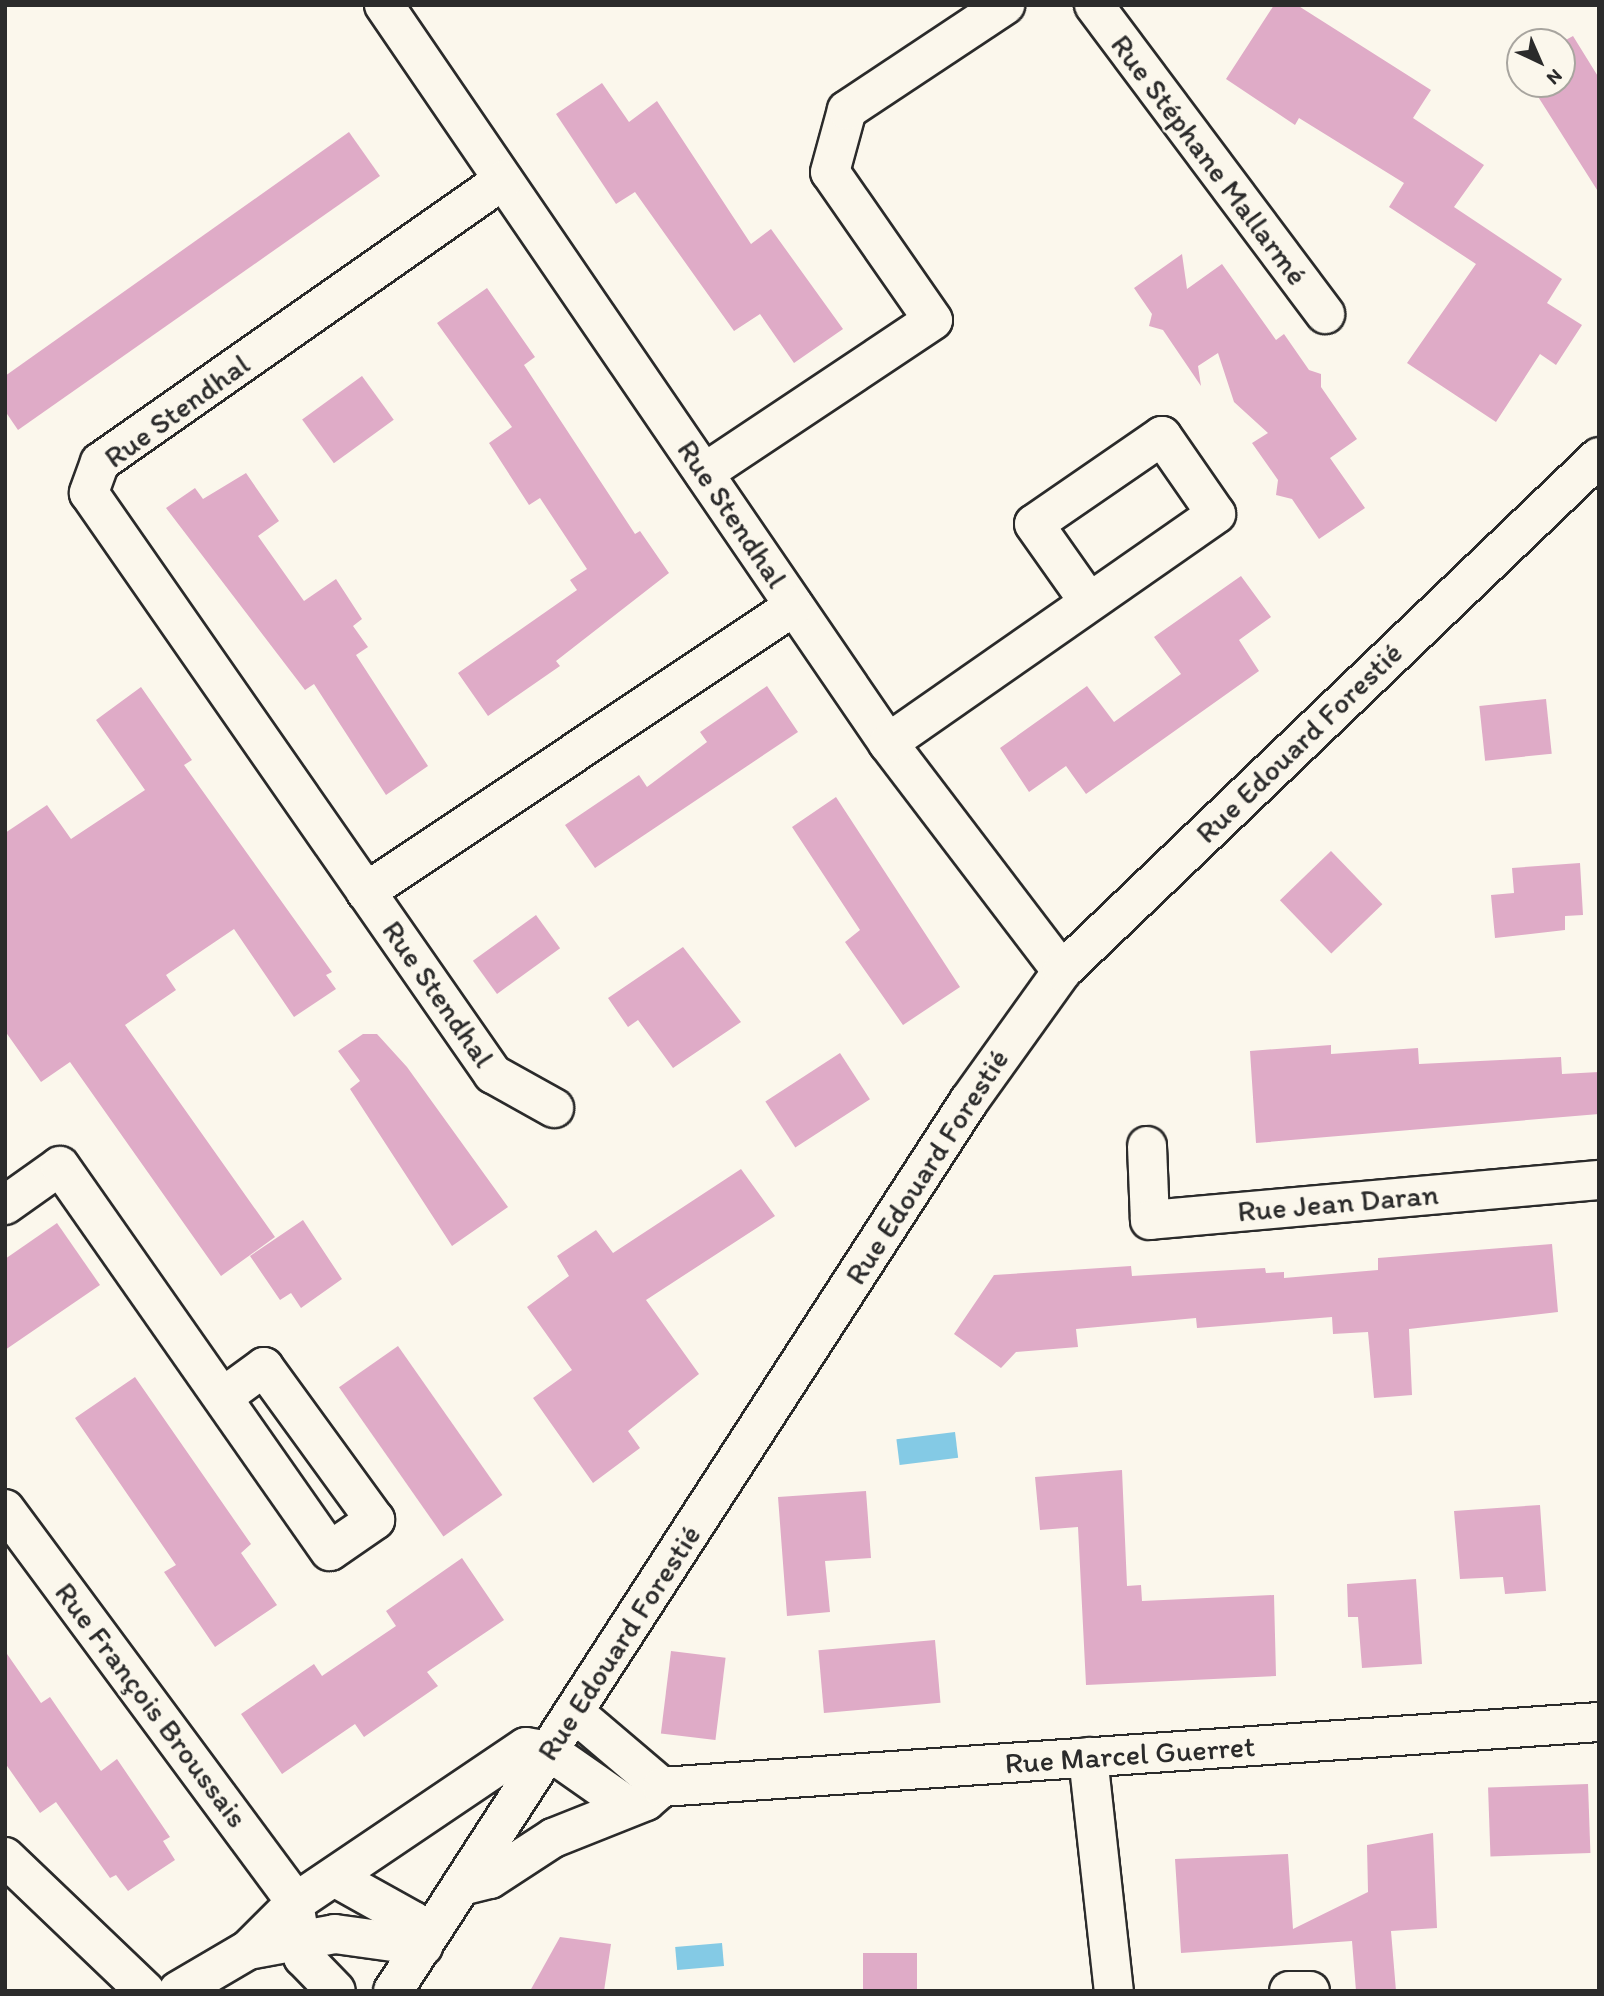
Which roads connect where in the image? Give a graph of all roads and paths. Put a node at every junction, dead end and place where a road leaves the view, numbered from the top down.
1 (384, 5) edge
2 (1005, 5) edge
3 (1094, 5) edge
4 (503, 180) junction
5 (1325, 314) dead end
6 (1599, 457) edge
7 (704, 473) junction
8 (1089, 602) junction
9 (794, 606) junction
10 (888, 743) junction
11 (366, 892) junction
12 (1062, 971) junction
13 (554, 1108) dead end
14 (1147, 1146) dead end
15 (1599, 1180) edge
16 (5, 1205) edge
17 (223, 1397) dead end
18 (5, 1509) edge
19 (575, 1713) junction
20 (1599, 1722) edge
21 (549, 1751) junction
22 (1088, 1758) junction
23 (662, 1787) junction
24 (626, 1805) junction
25 (5, 1857) edge
26 (336, 1878) junction
27 (461, 1886) junction
28 (296, 1920) junction
29 (423, 1946) junction
30 (145, 1991) edge
31 (178, 1991) edge
32 (336, 1991) edge
33 (393, 1991) edge
34 (1114, 1991) edge
35 (1289, 1991) edge
36 (1310, 1991) edge

1 - 4 street, Rue Stendhal
2 - 7 street
3 - 5 street, Rue Stéphane Mallarmé
4 - 7 street, Rue Stendhal
4 - 11 street, Rue Stendhal
6 - 12 street, Rue Edouard Forestié
7 - 9 street, Rue Stendhal
8 - 8 street
8 - 10 street
9 - 10 street, Rue Stendhal
9 - 11 street, Rue Stendhal
10 - 12 street, Rue Stendhal
11 - 13 street, Rue Stendhal
12 - 19 street, Rue Edouard Forestié
14 - 15 street, Rue Jean Daran
16 - 17 street
18 - 28 street, Rue François Broussais
19 - 21 street, Rue Edouard Forestié
19 - 23 street
20 - 22 street, Rue Marcel Guerret
21 - 24 street
21 - 26 street
21 - 27 street, Rue Edouard Forestié
22 - 23 street, Rue Marcel Guerret
22 - 34 street
23 - 24 street, Rue Marcel Guerret
24 - 27 street, Rue Marcel Guerret
25 - 30 street
26 - 28 street
26 - 29 street
27 - 29 street, Rue Edouard Forestié
28 - 29 street
28 - 31 street
28 - 32 street
29 - 33 street, Rue Edouard Forestié
35 - 36 street

